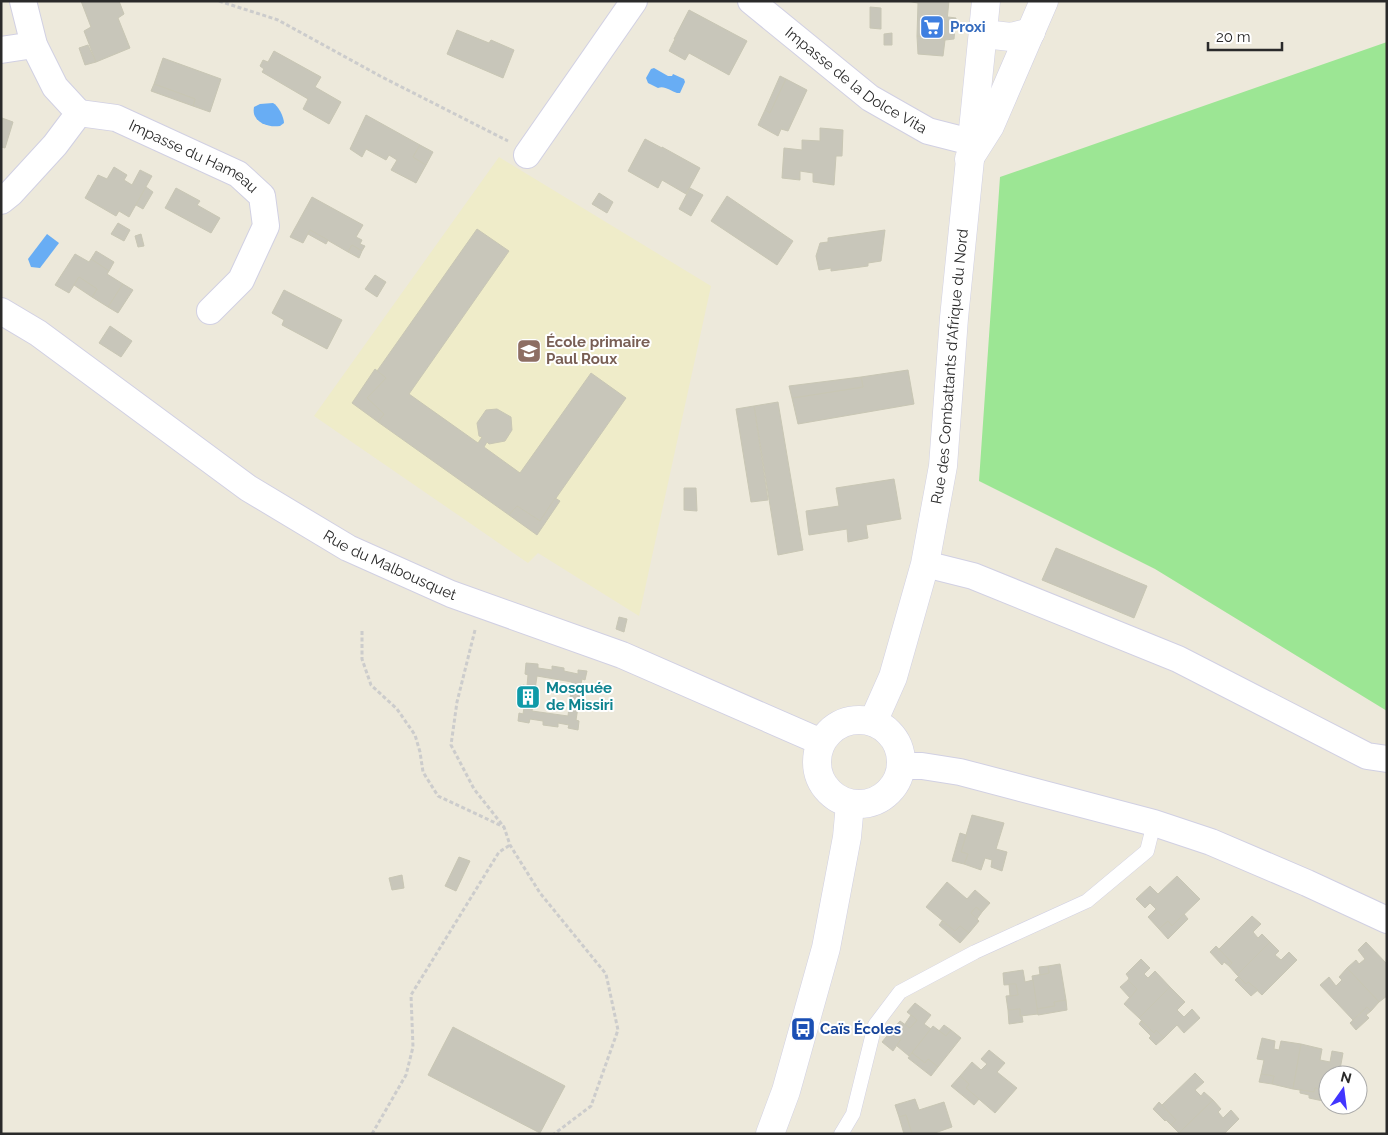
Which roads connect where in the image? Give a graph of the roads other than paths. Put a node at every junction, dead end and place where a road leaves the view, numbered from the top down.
1 (23, 1) edge
2 (634, 1) edge
3 (751, 1) edge
4 (986, 1) edge
5 (1044, 1) edge
6 (1031, 32) junction
7 (984, 34) junction
8 (34, 45) junction
9 (1, 50) edge
10 (79, 113) junction
11 (970, 150) junction
12 (528, 154) road end
13 (1, 200) edge
14 (1, 310) edge
15 (210, 311) dead end
16 (925, 564) junction
17 (873, 722) junction
18 (821, 742) junction
19 (1387, 759) edge
20 (901, 766) junction
21 (850, 804) junction
22 (1154, 823) junction
23 (1387, 920) edge
24 (776, 1132) edge
25 (841, 1134) edge

1 - 8 street
2 - 12 street
3 - 11 street, Impasse de la Dolce Vita
4 - 7 main road, Rue des Combattants d'Afrique du Nord
5 - 6 main road
6 - 7 main road
6 - 11 main road
7 - 11 main road, Rue des Combattants d'Afrique du Nord
8 - 9 street
8 - 10 street
10 - 13 street
10 - 15 street, Impasse du Hameau
11 - 16 main road, Rue des Combattants d'Afrique du Nord
14 - 18 street, Rue du Malbousquet
16 - 17 main road, Rue des Combattants d'Afrique du Nord
16 - 19 street
17 - 18 main road
17 - 20 main road
18 - 21 main road
20 - 21 main road
20 - 22 street
21 - 24 main road
22 - 23 street
22 - 25 lane

